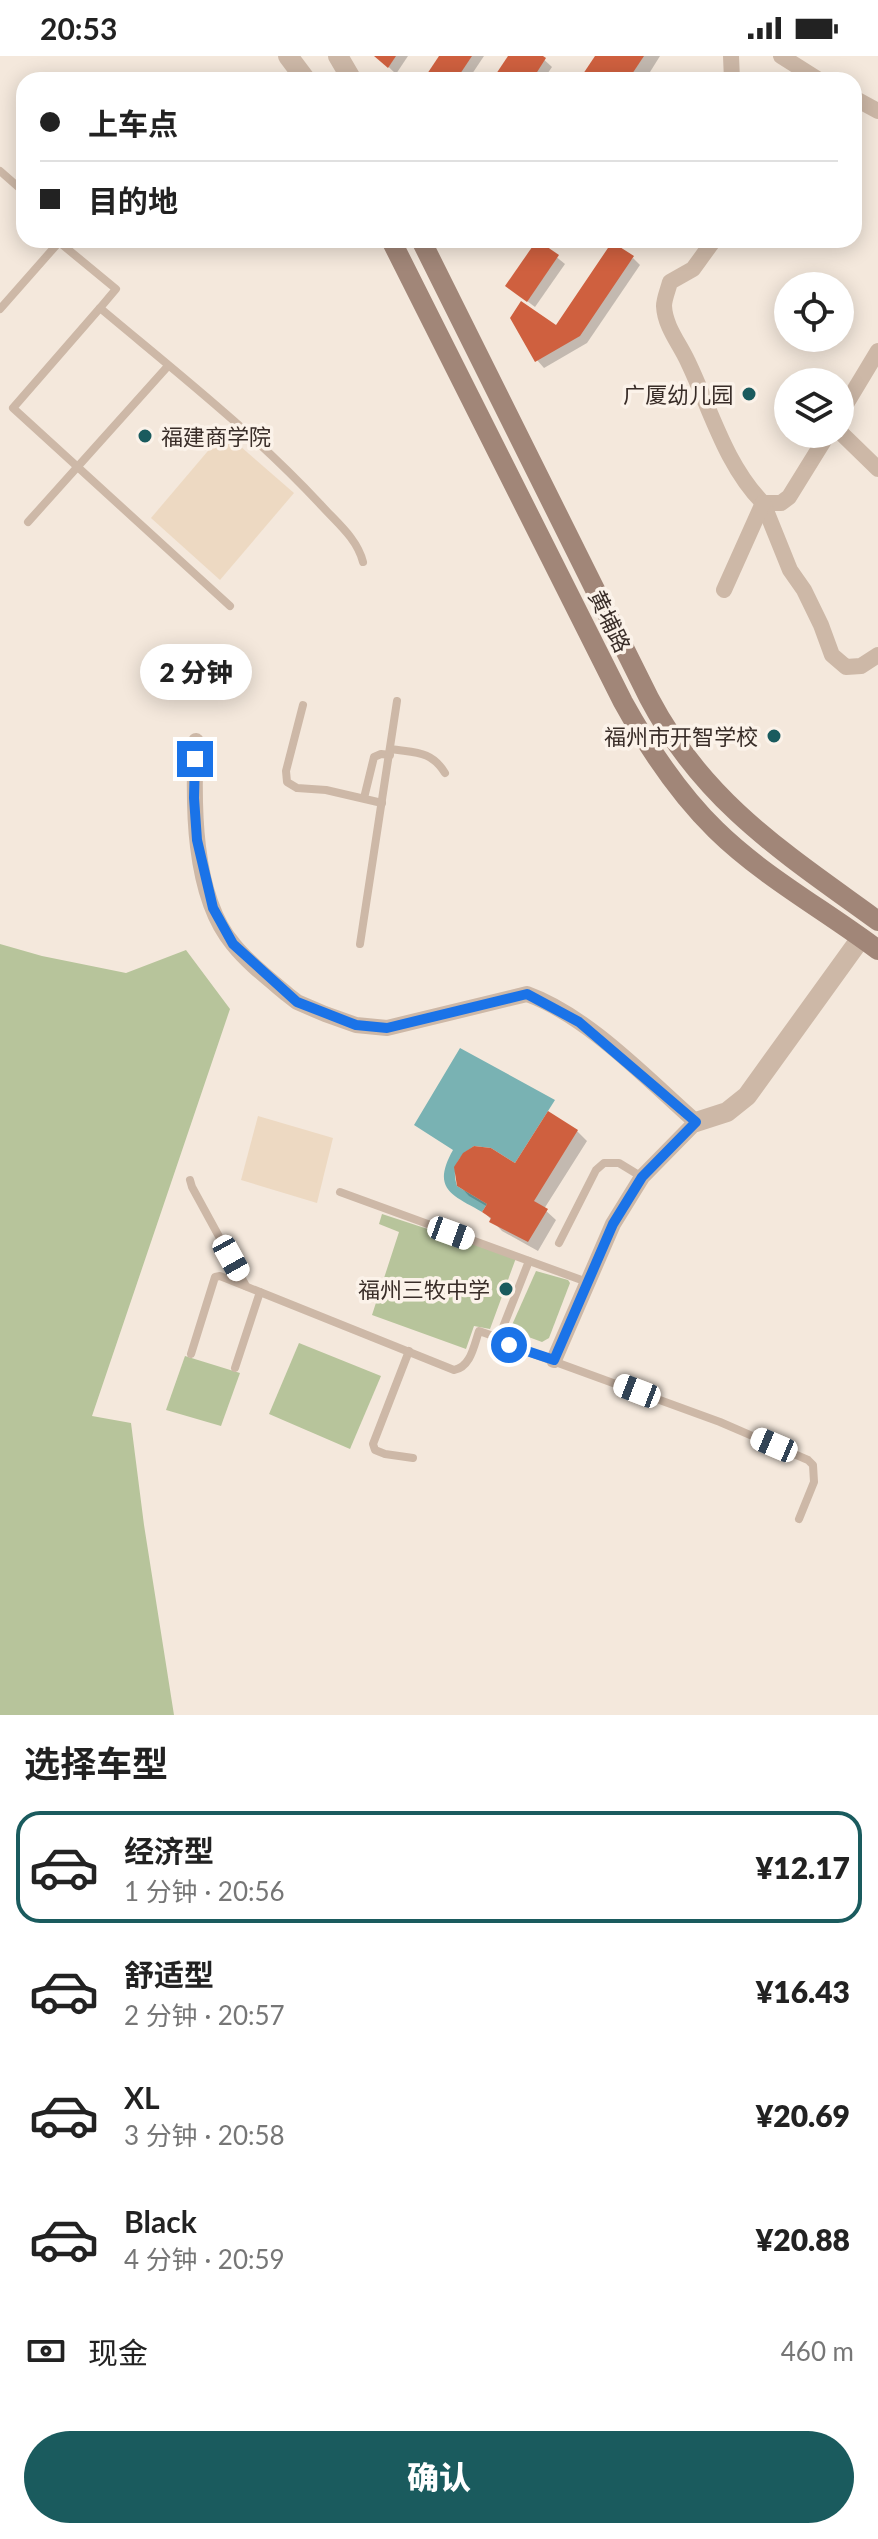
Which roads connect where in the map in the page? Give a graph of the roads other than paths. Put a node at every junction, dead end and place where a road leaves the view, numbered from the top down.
1 (781, 56) edge
2 (806, 72) edge
3 (0, 171) edge
4 (16, 185) edge
5 (54, 248) edge
6 (68, 248) edge
7 (395, 248) edge
8 (425, 248) edge
9 (708, 248) edge
10 (100, 308) junction
11 (0, 309) edge
12 (878, 351) edge
13 (168, 366) junction
14 (854, 391) edge
15 (854, 446) edge
16 (819, 448) edge
17 (77, 467) junction
18 (878, 469) edge
19 (763, 503) junction
20 (28, 522) dead end
21 (363, 562) dead end
22 (724, 590) dead end
23 (230, 606) dead end
24 (878, 655) edge
25 (397, 701) dead end
26 (303, 705) dead end
27 (196, 741) dead end
28 (390, 752) junction
29 (445, 773) dead end
30 (364, 798) junction
31 (382, 803) junction
32 (878, 921) edge
33 (360, 944) dead end
34 (870, 944) edge
35 (696, 1122) junction
36 (642, 1177) junction
37 (190, 1180) dead end
38 (340, 1192) dead end
39 (559, 1243) dead end
40 (529, 1261) junction
41 (587, 1282) junction
42 (247, 1286) junction
43 (260, 1292) junction
44 (502, 1339) junction
45 (409, 1351) junction
46 (191, 1354) dead end
47 (554, 1360) junction
48 (235, 1368) dead end
49 (413, 1458) dead end
50 (799, 1519) dead end

1 - 2 street
3 - 4 lane
5 - 11 lane
6 - 10 lane
7 - 34 main road, 黄埔路
8 - 32 main road, 黄埔路
9 - 19 street
10 - 13 lane
10 - 17 lane
12 - 14 street
13 - 17 lane
13 - 21 lane
15 - 18 street
16 - 19 street
17 - 20 lane
17 - 23 lane
19 - 22 street
19 - 24 street
25 - 28 lane
26 - 30 lane
27 - 35 street
28 - 29 lane
28 - 30 lane
28 - 31 lane
30 - 31 lane
31 - 33 lane
34 - 35 street
35 - 36 street
36 - 39 lane
36 - 41 street
37 - 42 lane
38 - 40 lane
40 - 41 lane
40 - 44 lane
41 - 47 street
42 - 43 lane
42 - 46 lane
43 - 45 lane
43 - 48 lane
44 - 45 lane
44 - 47 lane
45 - 49 lane
47 - 50 lane

